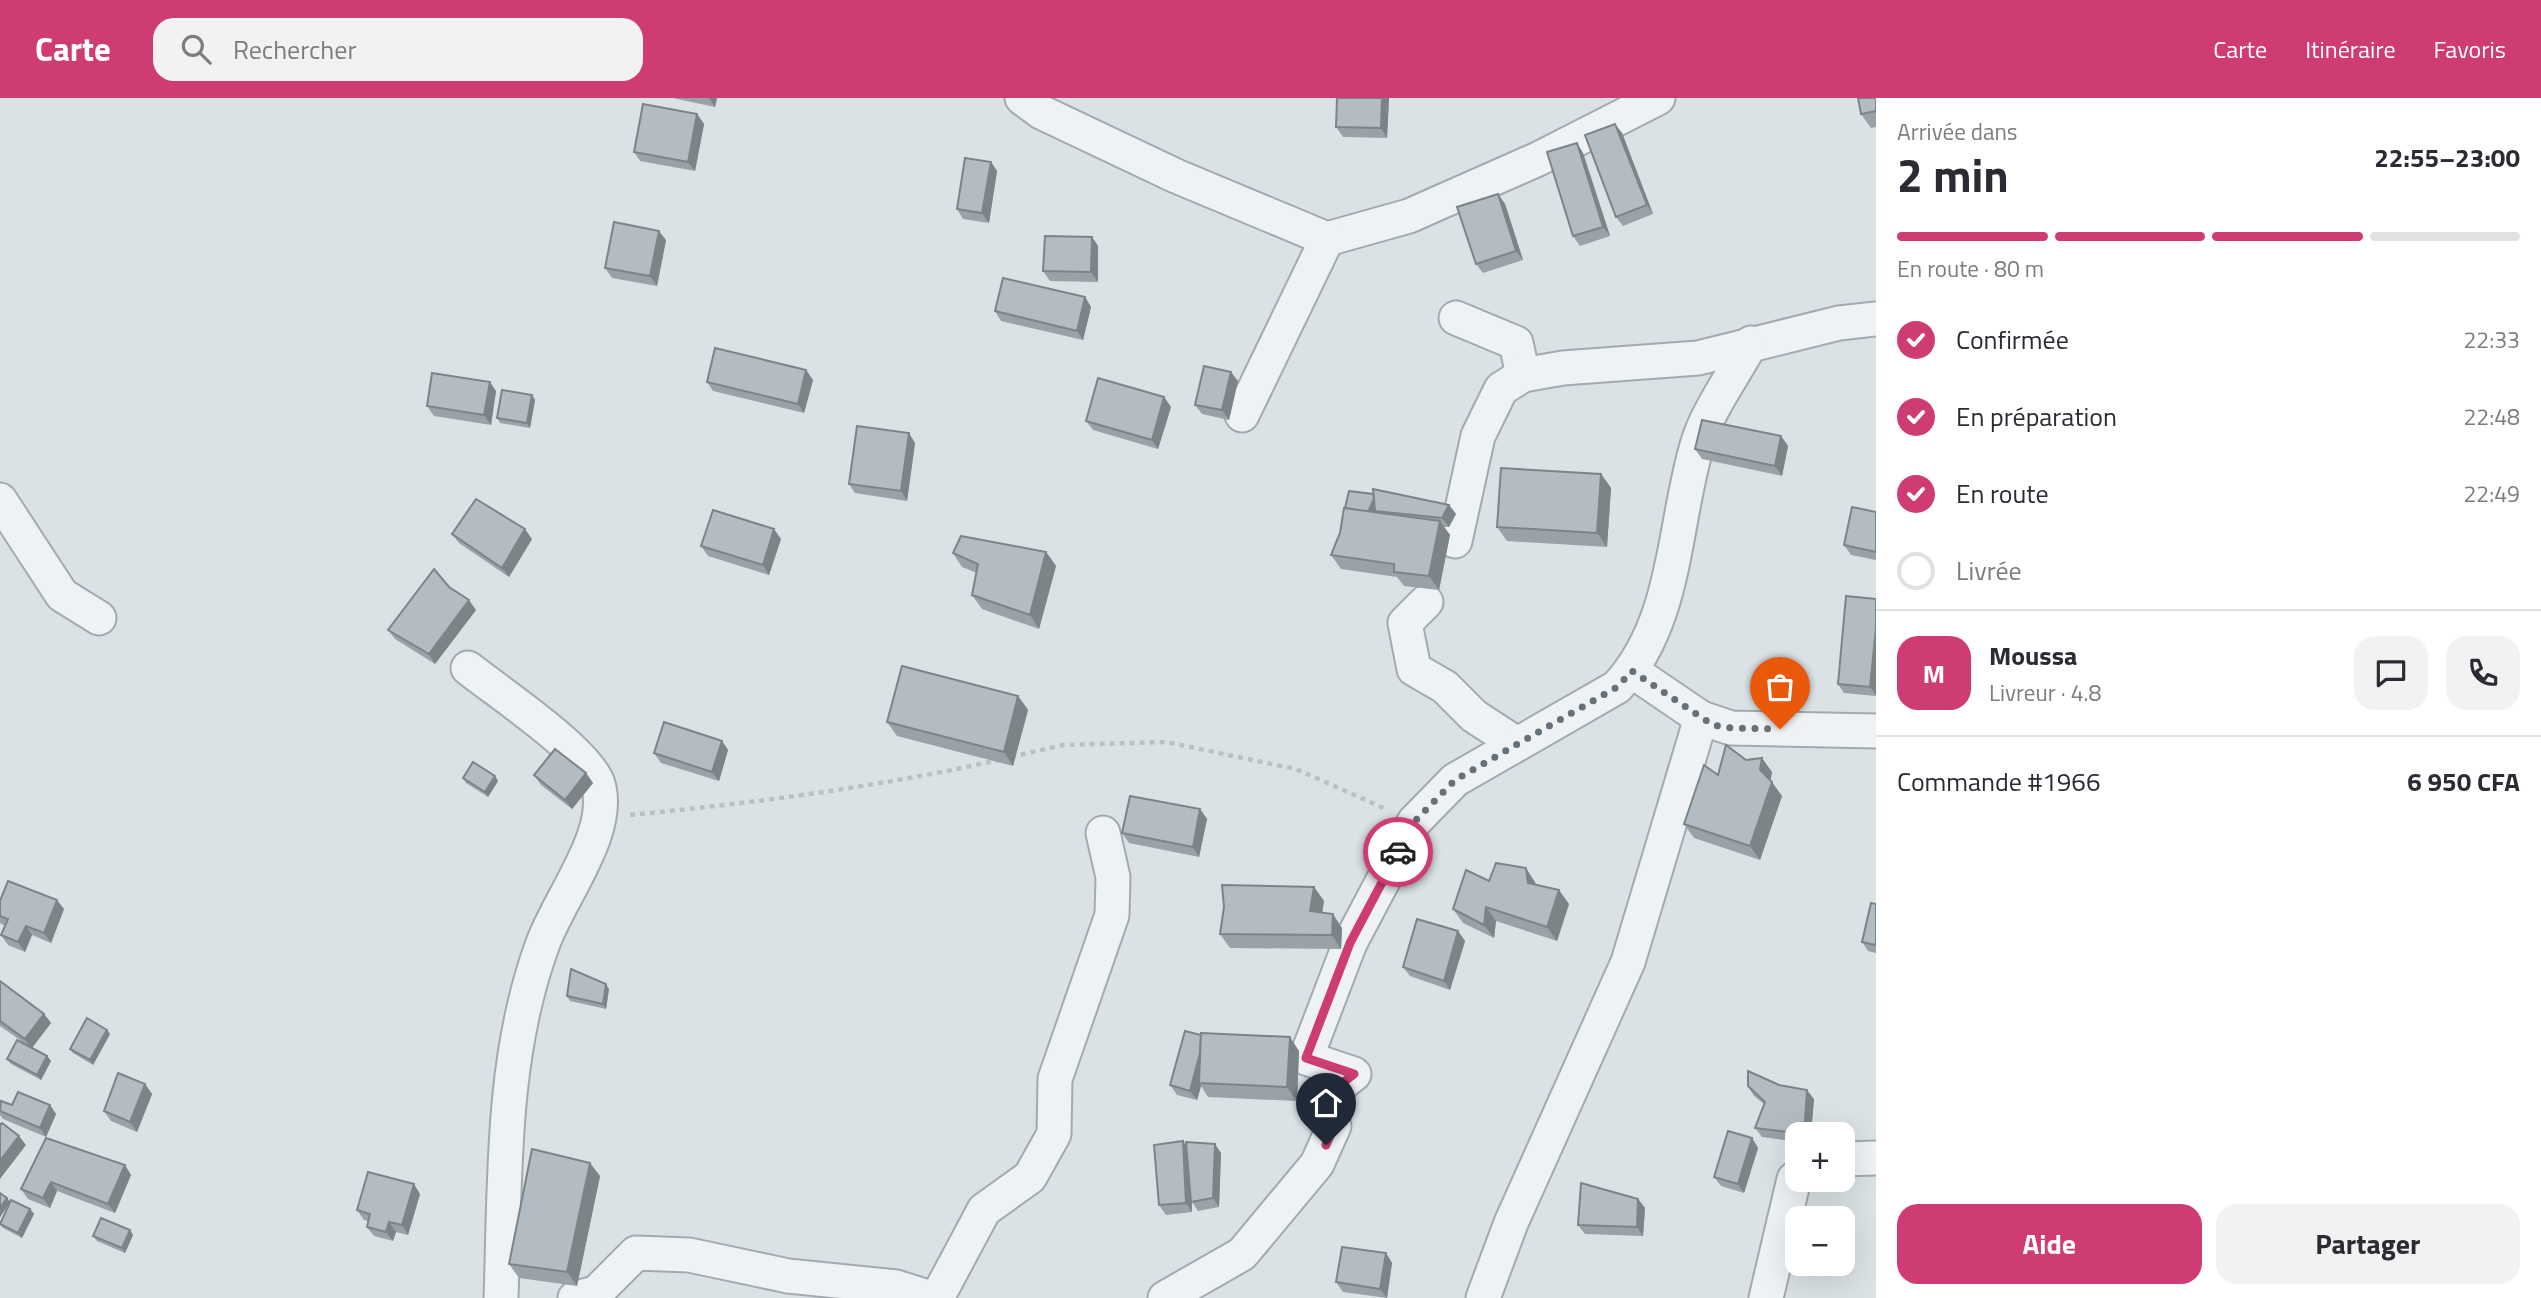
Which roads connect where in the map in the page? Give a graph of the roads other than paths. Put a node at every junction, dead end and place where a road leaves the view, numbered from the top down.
1 (1022, 98) edge
2 (1658, 98) edge
3 (1327, 239) junction
4 (1456, 318) dead end
5 (1876, 319) edge
6 (1751, 343) junction
7 (1524, 375) junction
8 (1242, 415) dead end
9 (0, 500) edge
10 (1455, 541) dead end
11 (1426, 602) dead end
12 (99, 618) dead end
13 (468, 668) dead end
14 (1632, 671) junction
15 (1701, 718) junction
16 (1876, 731) edge
17 (1517, 744) junction
18 (1102, 833) dead end
19 (1876, 1157) edge
20 (1855, 1158) edge
21 (1790, 1192) edge
22 (503, 1248) junction
23 (501, 1298) edge
24 (521, 1298) edge
25 (575, 1298) edge
26 (931, 1298) edge
27 (937, 1298) edge
28 (1165, 1298) edge
29 (1483, 1298) edge
30 (1766, 1298) edge

1 - 3 street
2 - 3 street
3 - 8 street
4 - 7 street
5 - 6 street
6 - 7 street
6 - 14 street
7 - 10 street
9 - 12 street
11 - 17 street
13 - 22 street
14 - 15 street
14 - 17 street
15 - 16 street
15 - 29 street
17 - 28 street
18 - 27 street
19 - 20 street
21 - 30 street
22 - 23 street
22 - 24 street
25 - 26 street

